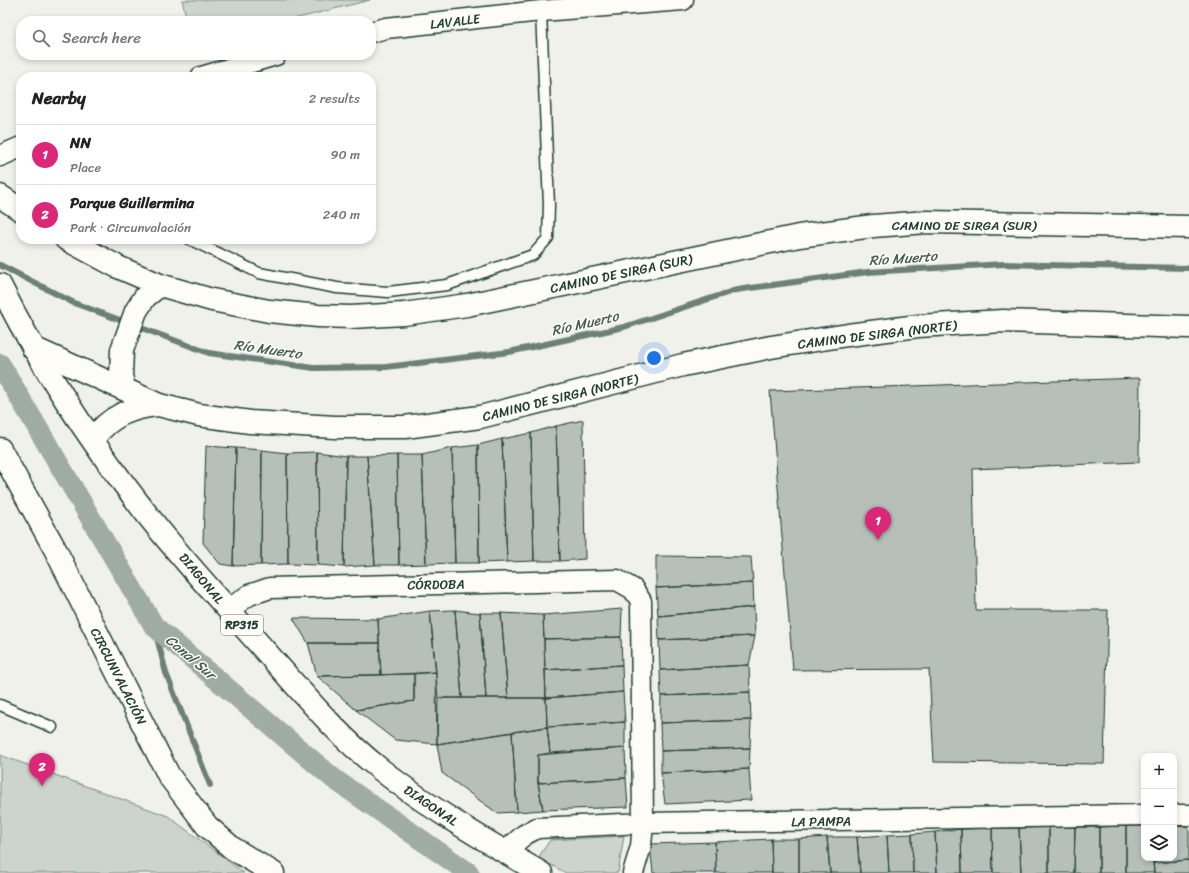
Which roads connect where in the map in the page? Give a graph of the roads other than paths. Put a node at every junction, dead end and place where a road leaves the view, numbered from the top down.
1 (683, 0) edge
2 (541, 11) junction
3 (376, 31) edge
4 (259, 60) edge
5 (218, 72) edge
6 (16, 149) edge
7 (0, 156) edge
8 (1, 195) edge
9 (16, 206) edge
10 (1189, 227) edge
11 (75, 244) edge
12 (199, 244) edge
13 (0, 284) edge
14 (160, 285) junction
15 (1189, 327) edge
16 (33, 348) junction
17 (124, 388) junction
18 (159, 405) junction
19 (93, 439) junction
20 (0, 449) edge
21 (228, 610) junction
22 (0, 705) edge
23 (52, 727) dead end
24 (1141, 815) edge
25 (1177, 815) edge
26 (1189, 815) edge
27 (643, 824) junction
28 (506, 851) junction
29 (273, 873) edge
30 (541, 873) edge
31 (633, 873) edge

1 - 2 street, LAVALLE
2 - 3 street, LAVALLE
2 - 12 lane
4 - 5 street
6 - 7 street
8 - 9 main road
10 - 14 main road, CAMINO DE SIRGA (SUR)
11 - 14 main road, CAMINO DE SIRGA (SUR)
13 - 16 main road, DIAGONAL / RP315
14 - 17 main road
15 - 18 main road, CAMINO DE SIRGA (NORTE)
16 - 17 main road, CAMINO DE SIRGA (NORTE)
16 - 19 main road, DIAGONAL / RP315
17 - 18 main road, CAMINO DE SIRGA (NORTE)
18 - 19 main road
19 - 21 main road, DIAGONAL / RP315
20 - 29 main road, CIRCUNVALACIÓN
21 - 27 street, CÓRDOBA
21 - 28 main road, DIAGONAL / RP315
22 - 23 lane
24 - 27 street, LA PAMPA
25 - 26 street
27 - 28 street, LA PAMPA
27 - 31 street
28 - 30 main road, DIAGONAL / RP315

